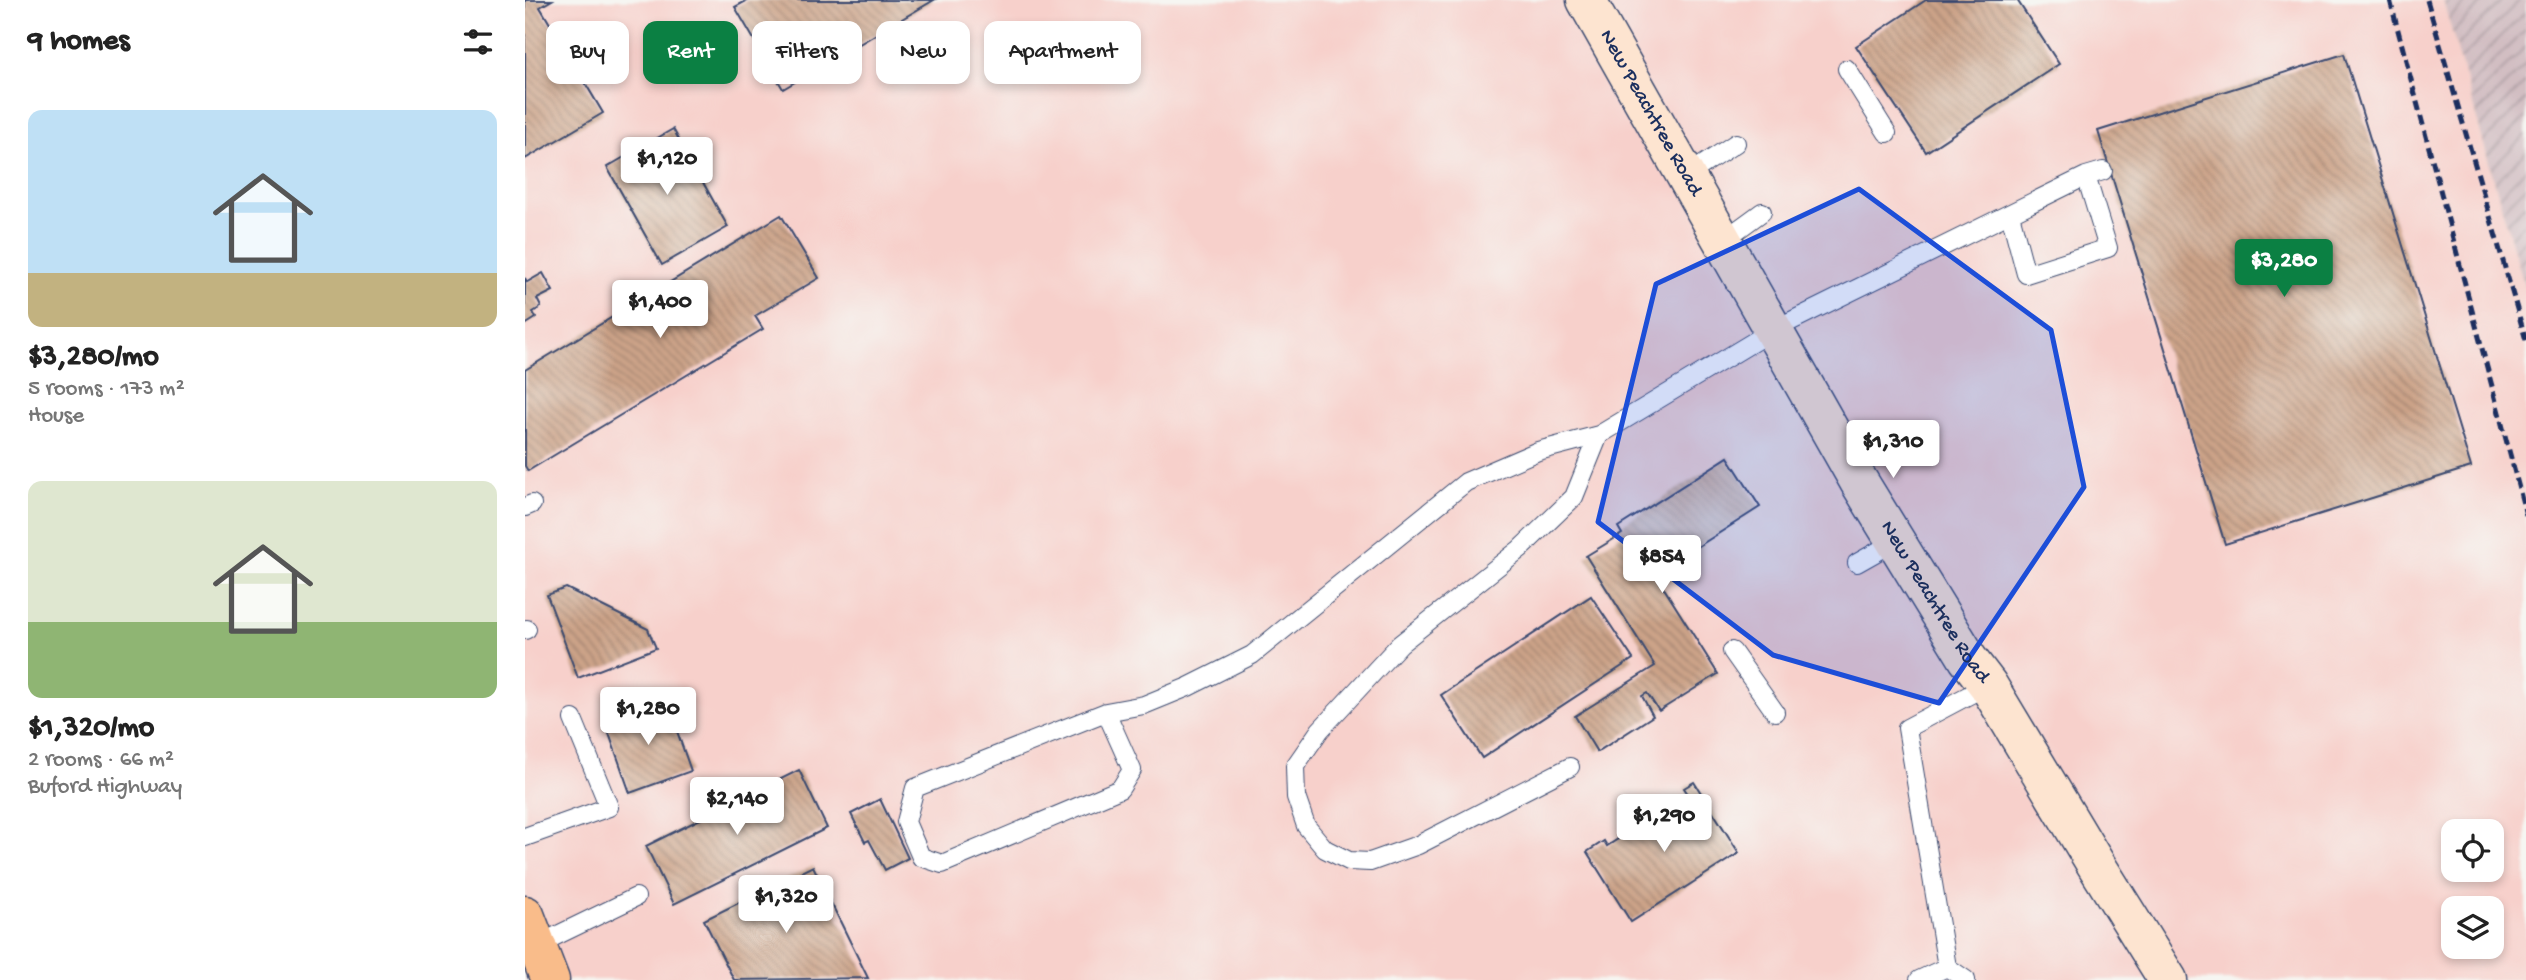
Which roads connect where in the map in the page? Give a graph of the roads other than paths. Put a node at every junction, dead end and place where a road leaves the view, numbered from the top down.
1 (1585, 0) edge
2 (1847, 69) dead end
3 (1887, 133) dead end
4 (1735, 143) dead end
5 (1686, 176) junction
6 (1762, 212) dead end
7 (2010, 214) junction
8 (1721, 242) junction
9 (1773, 330) junction
10 (1599, 435) junction
11 (1896, 541) junction
12 (1857, 563) dead end
13 (1731, 651) dead end
14 (1988, 685) junction
15 (1106, 712) junction
16 (1775, 712) dead end
17 (573, 719) dead end
18 (1570, 767) dead end
19 (525, 837) edge
20 (636, 897) dead end
21 (533, 938) edge
22 (1947, 967) junction
23 (1919, 980) edge
24 (1966, 980) edge
25 (2168, 980) edge

1 - 5 street, New Peachtree Road
2 - 3 lane
4 - 5 lane
5 - 8 street, New Peachtree Road
6 - 8 lane
7 - 7 lane
7 - 9 lane
8 - 9 street, New Peachtree Road
9 - 10 lane
9 - 11 street, New Peachtree Road
10 - 15 lane
10 - 18 lane
11 - 12 lane
11 - 14 street, New Peachtree Road
13 - 16 lane
14 - 22 lane
14 - 25 street, New Peachtree Road
15 - 15 lane
17 - 19 lane
20 - 21 lane
22 - 23 lane
22 - 24 lane

